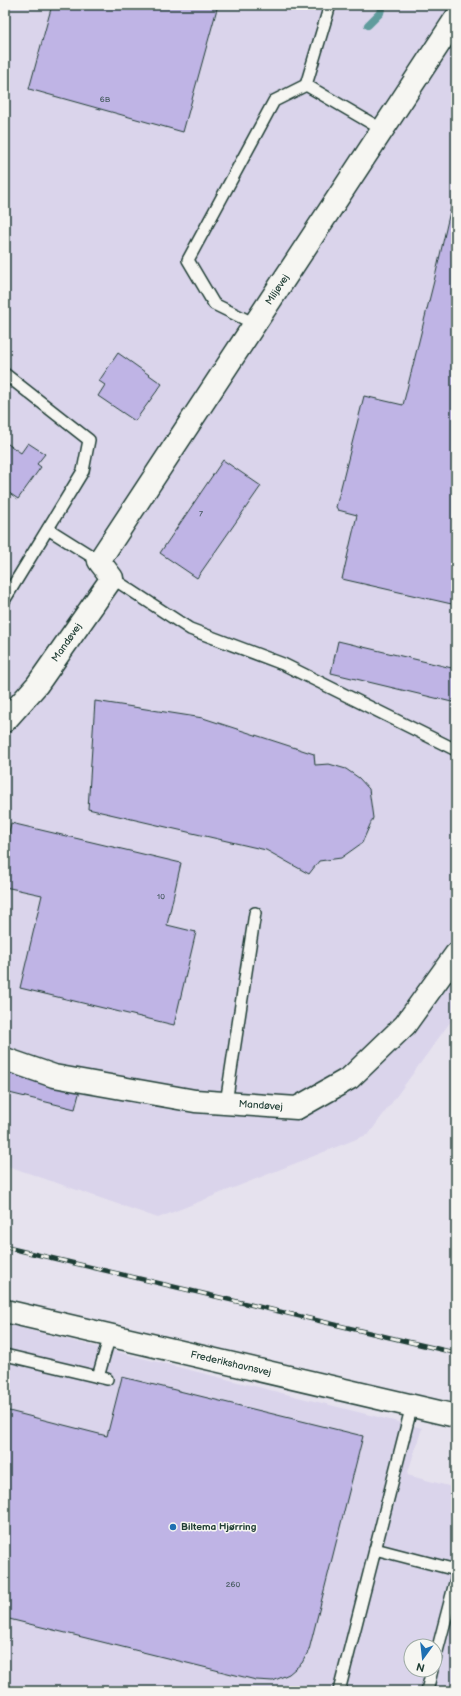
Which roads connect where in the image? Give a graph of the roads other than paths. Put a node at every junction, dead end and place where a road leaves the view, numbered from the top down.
1 (330, 5) edge
2 (456, 18) edge
3 (306, 85) junction
4 (383, 130) junction
5 (255, 324) junction
6 (5, 374) edge
7 (48, 529) junction
8 (99, 561) junction
9 (112, 578) junction
10 (5, 599) edge
11 (5, 721) edge
12 (456, 750) edge
13 (255, 913) dead end
14 (456, 954) edge
15 (5, 1059) edge
16 (226, 1103) junction
17 (5, 1311) edge
18 (110, 1335) junction
19 (5, 1355) edge
20 (412, 1405) junction
21 (456, 1416) edge
22 (375, 1549) junction
23 (456, 1570) edge
24 (456, 1579) edge
25 (441, 1638) edge
26 (430, 1678) edge
27 (339, 1691) edge
28 (427, 1691) edge

1 - 3 lane
2 - 4 street, Miljøvej
3 - 4 lane
3 - 5 lane
4 - 5 street, Miljøvej
5 - 8 street, Miljøvej
6 - 7 lane
7 - 8 lane
7 - 10 lane
8 - 9 street
9 - 11 street, Mandøvej
9 - 12 lane
13 - 16 lane
14 - 16 street, Mandøvej
15 - 16 street, Mandøvej
17 - 18 street, Frederikshavnsvej
18 - 19 lane
18 - 20 street, Frederikshavnsvej
20 - 21 street, Frederikshavnsvej
20 - 22 lane
22 - 23 lane
22 - 27 lane
24 - 25 lane
26 - 28 lane

